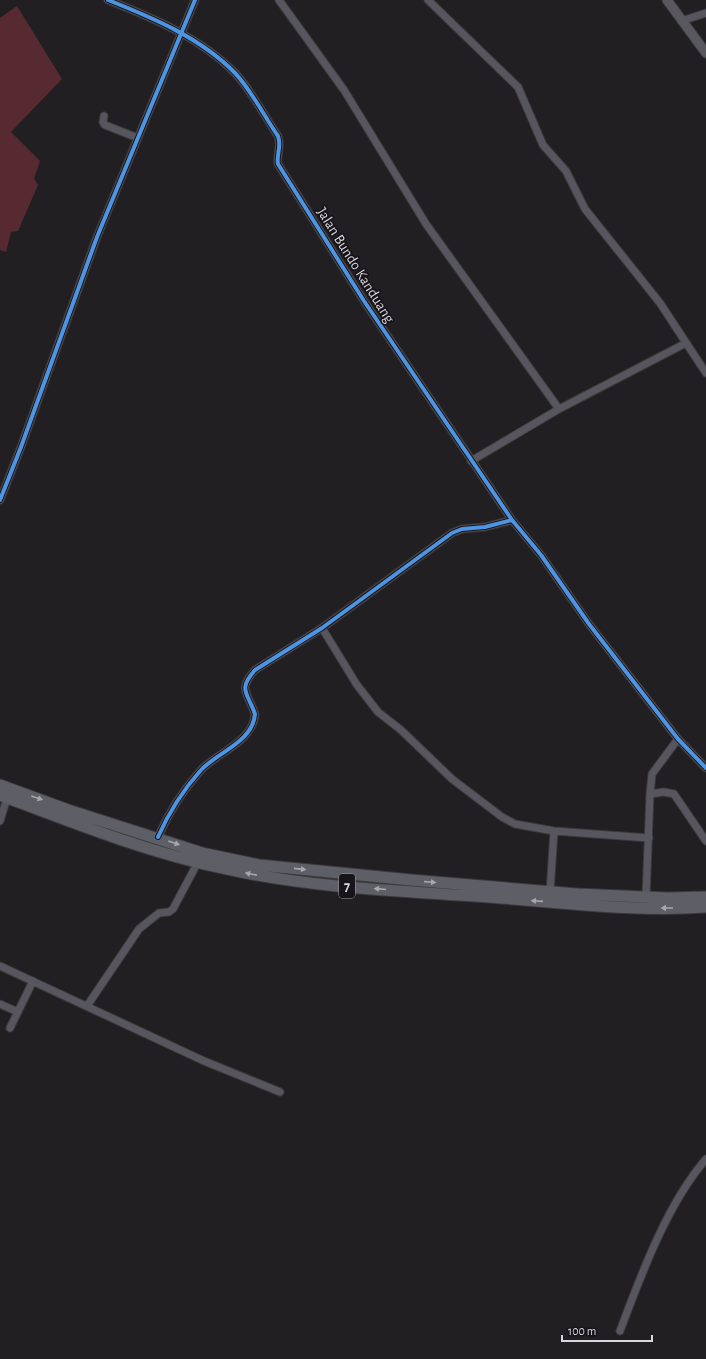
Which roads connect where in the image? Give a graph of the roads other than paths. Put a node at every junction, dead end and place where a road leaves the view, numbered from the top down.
1 (108, 0) edge
2 (195, 0) edge
3 (279, 0) edge
4 (428, 0) edge
5 (667, 0) edge
6 (706, 13) edge
7 (682, 21) junction
8 (181, 33) junction
9 (706, 52) edge
10 (104, 116) dead end
11 (138, 138) junction
12 (686, 343) junction
13 (706, 373) edge
14 (559, 409) junction
15 (471, 461) junction
16 (0, 500) edge
17 (512, 520) junction
18 (322, 628) junction
19 (678, 739) junction
20 (706, 768) edge
21 (0, 785) edge
22 (650, 794) junction
23 (4, 796) edge
24 (0, 821) edge
25 (554, 831) junction
26 (158, 837) junction
27 (649, 838) junction
28 (706, 841) edge
29 (200, 858) junction
30 (411, 880) junction
31 (409, 892) junction
32 (550, 892) junction
33 (646, 897) junction
34 (706, 897) edge
35 (689, 903) junction
36 (706, 907) edge
37 (0, 966) edge
38 (33, 981) junction
39 (0, 1004) edge
40 (87, 1006) junction
41 (18, 1012) junction
42 (10, 1028) dead end
43 (280, 1092) dead end
44 (706, 1160) edge
45 (620, 1331) dead end

1 - 8 street, Jalan Bundo Kanduang
2 - 8 street
3 - 14 street
4 - 12 street
5 - 7 main road
6 - 7 street
7 - 9 main road
8 - 11 street
8 - 15 street, Jalan Bundo Kanduang
10 - 11 street
11 - 16 street
12 - 13 street
12 - 14 street
14 - 15 street
15 - 17 street, Jalan Bundo Kanduang
17 - 18 street
17 - 19 street, Jalan Bundo Kanduang
18 - 25 street
18 - 26 street
19 - 20 street, Jalan Bundo Kanduang
19 - 22 street
21 -> 26 highway, 7
22 - 27 street
22 - 28 street
23 - 24 street
23 - 29 highway, 7
25 - 27 street
25 - 32 street
26 -> 29 highway, 7
27 - 33 street
29 -> 30 highway, 7
31 -> 29 highway, 7
29 - 40 street
30 - 31 highway
30 -> 32 highway, 7
35 -> 31 highway, 7
32 - 33 highway, 7
33 - 35 highway, 7
34 - 35 highway, 7
35 - 36 highway, 7
37 - 38 street
38 - 40 street
38 - 41 street
39 - 41 street
40 - 43 street
41 - 42 street
44 - 45 street

